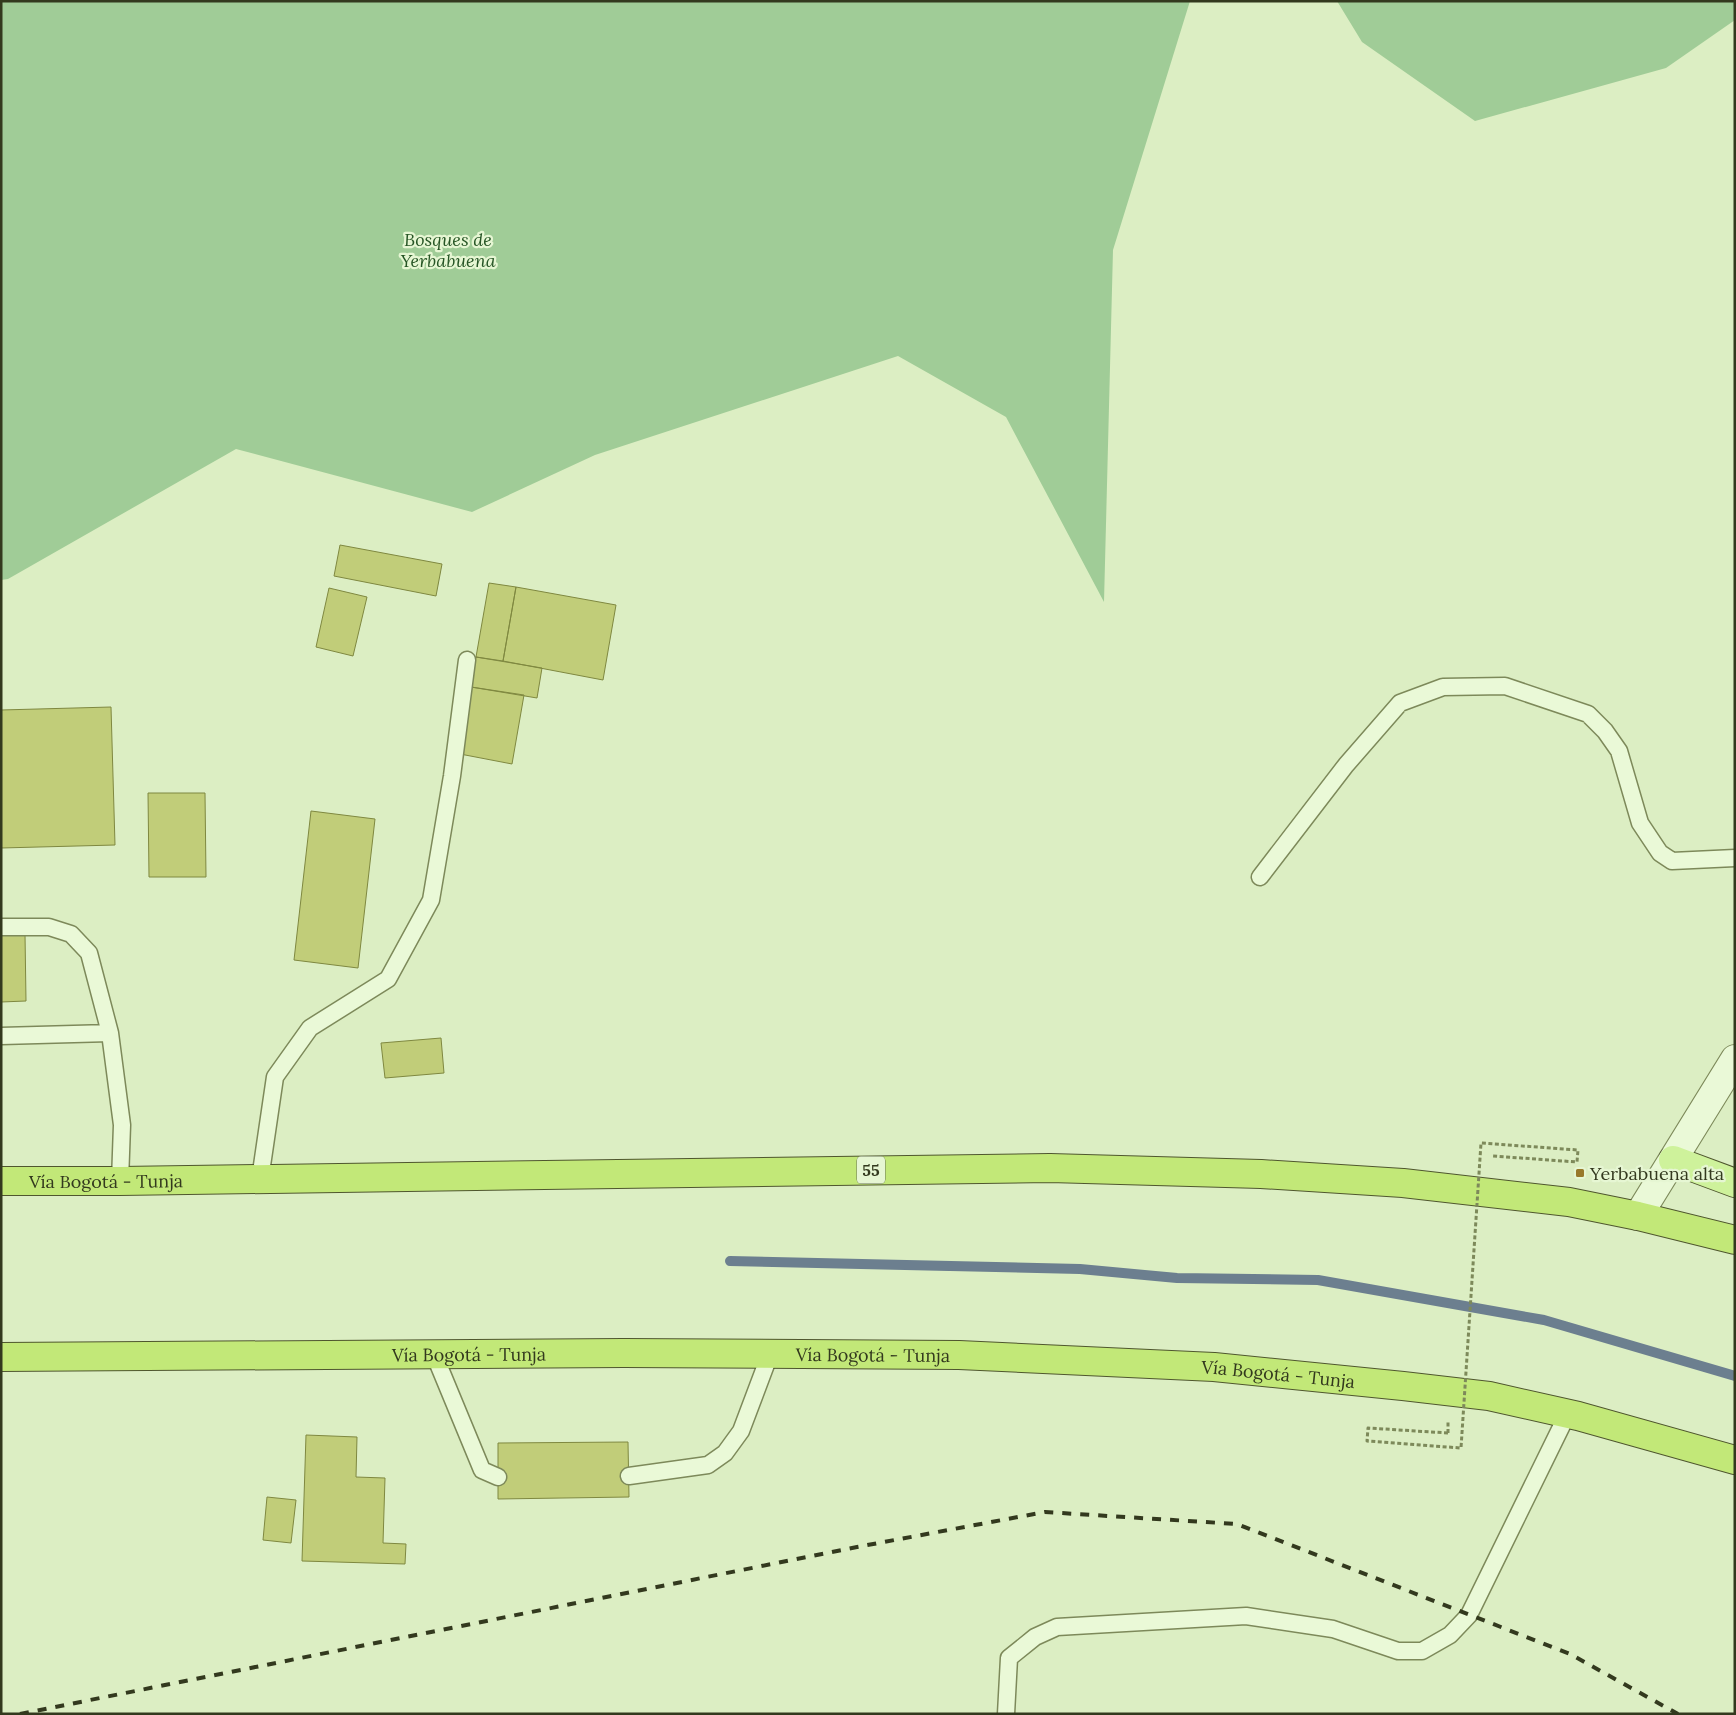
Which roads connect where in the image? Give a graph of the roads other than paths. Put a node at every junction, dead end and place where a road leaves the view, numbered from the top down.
1 (467, 660) dead end
2 (1735, 858) edge
3 (1260, 877) dead end
4 (1, 927) edge
5 (110, 1034) junction
6 (1, 1036) edge
7 (1735, 1059) edge
8 (1672, 1160) junction
9 (260, 1179) junction
10 (1, 1181) edge
11 (120, 1181) junction
12 (1735, 1182) edge
13 (1638, 1216) junction
14 (1735, 1240) edge
15 (434, 1354) junction
16 (770, 1354) junction
17 (1, 1356) edge
18 (1568, 1414) junction
19 (1669, 1443) junction
20 (1735, 1456) edge
21 (1735, 1460) edge
22 (629, 1476) dead end
23 (498, 1477) dead end
24 (1006, 1714) edge

1 - 9 lane
2 - 3 lane
4 - 5 lane
5 - 6 lane
5 - 11 lane
7 - 8 street
8 - 12 main road
8 - 13 street
9 - 11 highway, Vía Bogotá - Tunja / 55
9 - 13 highway, Vía Bogotá - Tunja / 55
10 - 11 highway, Vía Bogotá - Tunja / 55
13 - 14 highway, Vía Bogotá - Tunja / 55
15 - 16 highway, Vía Bogotá - Tunja
15 - 17 highway, Vía Bogotá - Tunja
15 - 23 lane
16 - 18 highway, Vía Bogotá - Tunja
16 - 22 lane
18 - 19 highway, Vía Bogotá - Tunja
18 - 24 lane
19 - 20 main road
19 - 21 highway, Vía Bogotá - Tunja

